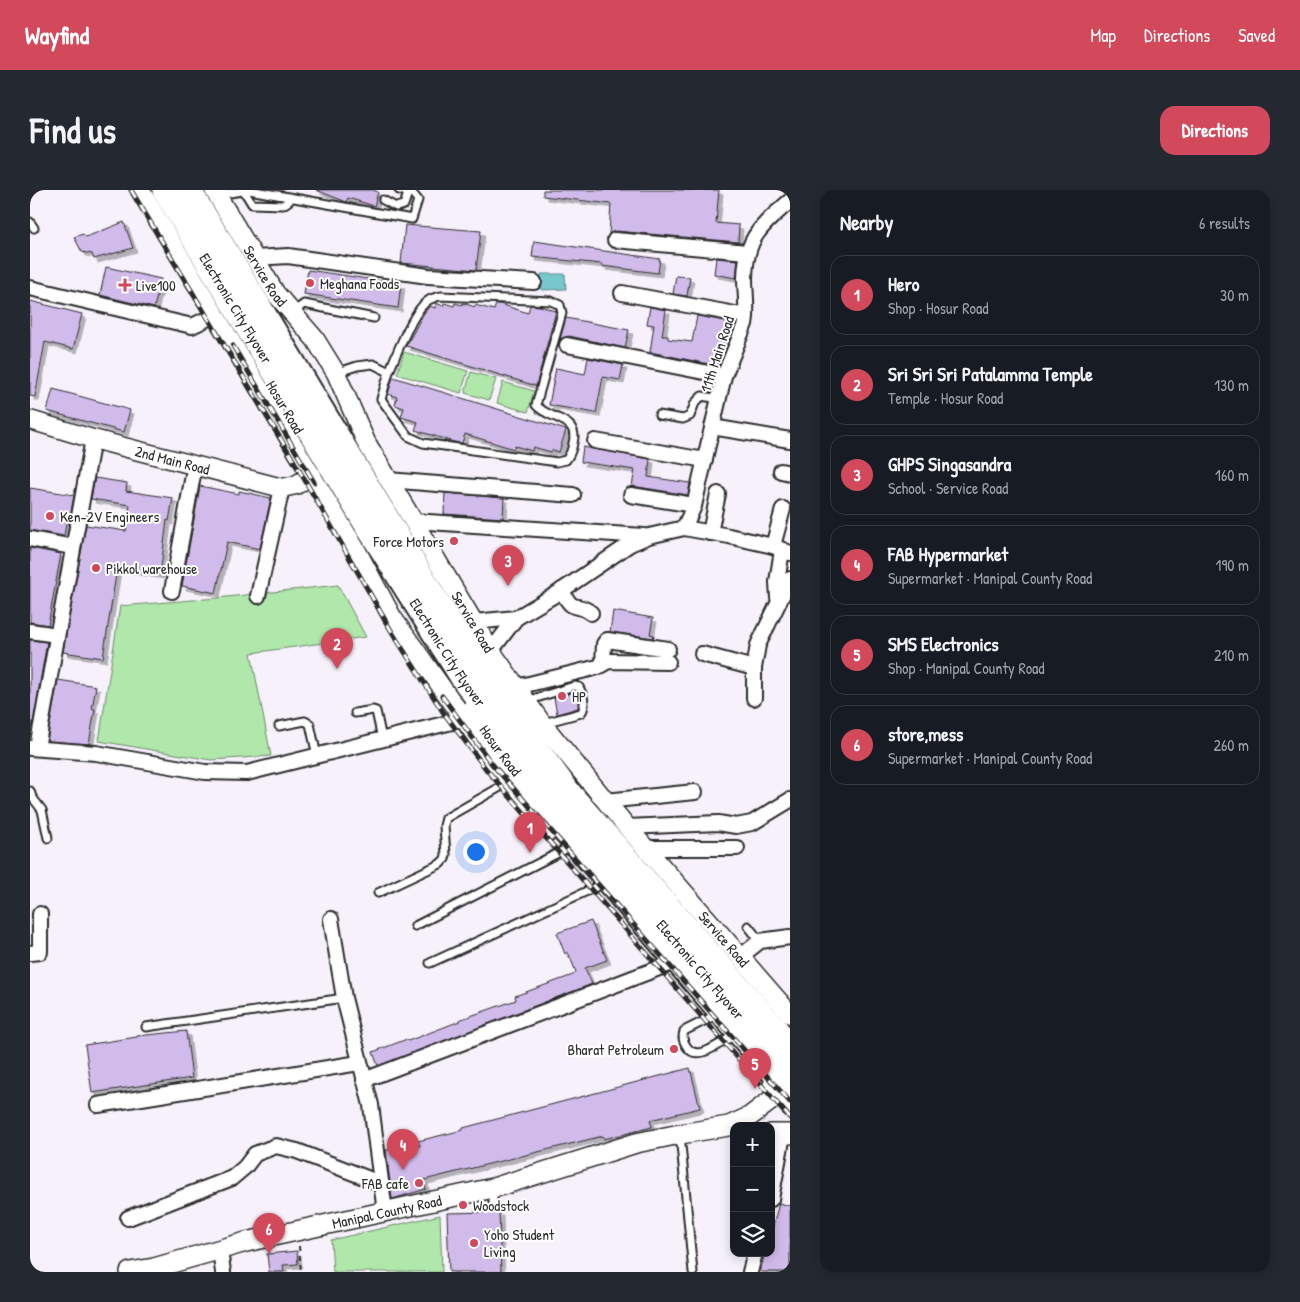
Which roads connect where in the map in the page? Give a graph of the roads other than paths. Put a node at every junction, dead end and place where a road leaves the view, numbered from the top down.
1 (140, 190) edge
2 (155, 190) edge
3 (165, 190) edge
4 (182, 190) edge
5 (190, 190) edge
6 (247, 190) edge
7 (399, 190) edge
8 (216, 192) edge
9 (408, 193) junction
10 (383, 200) dead end
11 (289, 201) dead end
12 (790, 202) edge
13 (615, 240) dead end
14 (747, 252) junction
15 (255, 258) junction
16 (534, 282) dead end
17 (30, 288) edge
18 (622, 293) dead end
19 (292, 312) junction
20 (215, 315) junction
21 (746, 316) junction
22 (374, 318) dead end
23 (567, 345) dead end
24 (389, 372) junction
25 (336, 373) junction
26 (724, 376) junction
27 (719, 399) junction
28 (659, 415) dead end
29 (30, 420) edge
30 (712, 427) junction
31 (93, 439) junction
32 (790, 440) edge
33 (595, 442) dead end
34 (705, 460) junction
35 (195, 464) junction
36 (312, 475) junction
37 (388, 480) junction
38 (282, 488) junction
39 (718, 494) dead end
40 (573, 495) dead end
41 (631, 495) dead end
42 (694, 505) junction
43 (784, 509) dead end
44 (413, 521) junction
45 (684, 528) junction
46 (710, 533) junction
47 (649, 536) junction
48 (30, 539) edge
49 (73, 546) junction
50 (782, 549) edge
51 (790, 579) edge
52 (562, 590) junction
53 (172, 591) dead end
54 (258, 596) dead end
55 (779, 602) junction
56 (591, 613) dead end
57 (516, 618) junction
58 (474, 622) junction
59 (30, 631) edge
60 (57, 635) junction
61 (491, 651) junction
62 (702, 654) dead end
63 (603, 663) junction
64 (754, 668) junction
65 (522, 694) junction
66 (754, 698) dead end
67 (355, 714) dead end
68 (464, 719) junction
69 (543, 724) junction
70 (279, 726) dead end
71 (382, 740) junction
72 (33, 748) edge
73 (317, 756) junction
74 (509, 782) junction
75 (30, 792) edge
76 (695, 792) dead end
77 (790, 800) edge
78 (605, 801) junction
79 (627, 828) junction
80 (48, 838) dead end
81 (734, 838) junction
82 (566, 848) junction
83 (644, 848) junction
84 (656, 877) junction
85 (598, 886) junction
86 (378, 893) dead end
87 (40, 914) dead end
88 (331, 919) dead end
89 (415, 926) dead end
90 (748, 926) dead end
91 (790, 937) edge
92 (760, 941) junction
93 (30, 953) edge
94 (740, 957) junction
95 (430, 964) dead end
96 (667, 965) junction
97 (344, 998) junction
98 (790, 1014) edge
99 (712, 1017) junction
100 (146, 1027) dead end
101 (730, 1038) junction
102 (790, 1044) edge
103 (790, 1054) edge
104 (359, 1063) junction
105 (364, 1080) junction
106 (787, 1091) edge
107 (98, 1105) dead end
108 (740, 1122) edge
109 (730, 1127) edge
110 (680, 1134) junction
111 (781, 1134) edge
112 (775, 1172) edge
113 (382, 1184) junction
114 (493, 1188) junction
115 (493, 1207) dead end
116 (385, 1212) junction
117 (128, 1218) dead end
118 (220, 1250) junction
119 (754, 1257) edge
120 (154, 1270) edge
121 (130, 1272) edge
122 (223, 1272) edge
123 (693, 1272) edge
124 (750, 1272) edge

1 - 20 street
2 - 106 highway, Hosur Road
3 - 106 highway, Electronic City Flyover
4 - 103 highway, Electronic City Flyover
5 - 84 highway, Hosur Road
6 - 8 lane
6 - 9 lane
6 - 11 lane
7 - 9 lane
8 - 15 street, Service Road
9 - 10 lane
12 - 14 street, 11th Main Road
13 - 14 street
14 - 21 street, 11th Main Road
15 - 16 street
15 - 19 street, Service Road
17 - 20 street
18 - 21 street
19 - 22 lane
19 - 25 street, Service Road
20 - 36 street
21 - 26 street, 11th Main Road
23 - 26 street
24 - 24 lane
24 - 25 lane
25 - 37 street, Service Road
26 - 27 street, 11th Main Road
27 - 28 lane
27 - 30 street, 11th Main Road
29 - 31 street, 2nd Main Road
30 - 32 street
30 - 34 street, 11th Main Road
31 - 35 street, 2nd Main Road
31 - 49 street
33 - 34 street
34 - 42 street, 11th Main Road
35 - 38 street, 2nd Main Road
35 - 53 street
36 - 38 street
36 - 68 street
37 - 40 street
37 - 44 street, Service Road
38 - 54 street
39 - 46 street
41 - 42 street
42 - 45 street, 11th Main Road
43 - 50 street
44 - 47 street
44 - 58 street, Service Road
45 - 46 street
45 - 47 street
46 - 50 street
47 - 52 street
48 - 49 street
49 - 60 street
50 - 55 street
51 - 55 street
52 - 56 street
52 - 57 street
55 - 64 street
57 - 58 street
57 - 61 street
58 - 61 street, Service Road
59 - 60 street
60 - 72 street
61 - 65 street, Service Road
62 - 64 street
63 - 63 street
63 - 65 street
64 - 66 street
65 - 69 street, Service Road
65 - 69 lane
67 - 71 lane
68 - 71 street
68 - 74 street
69 - 78 street, Service Road
70 - 73 lane
71 - 73 street
72 - 73 street
74 - 82 street
74 - 86 lane
75 - 80 lane
76 - 78 street
77 - 81 street
78 - 79 street, Service Road
79 - 81 street
79 - 83 street, Service Road
81 - 83 street
82 - 85 street
82 - 89 lane
83 - 84 street, Service Road
84 - 94 street, Service Road
84 - 102 highway, Hosur Road
85 - 95 lane
85 - 96 street
87 - 93 street
88 - 97 street
90 - 92 lane
91 - 92 street
92 - 94 street
94 - 98 street, Service Road
96 - 99 street
96 - 105 street
97 - 100 lane
97 - 104 street
99 - 101 street
99 - 101 lane
101 - 106 street
104 - 105 street
104 - 107 street
105 - 113 street
106 - 108 main road, Manipal County Road
109 - 110 main road, Manipal County Road
110 - 114 main road, Manipal County Road
110 - 123 lane
111 - 112 street
113 - 116 street
113 - 117 street
114 - 115 lane
114 - 116 main road, Manipal County Road
116 - 118 main road, Manipal County Road
118 - 120 main road, Manipal County Road
118 - 122 street
119 - 124 street
120 - 121 main road, Manipal County Road

